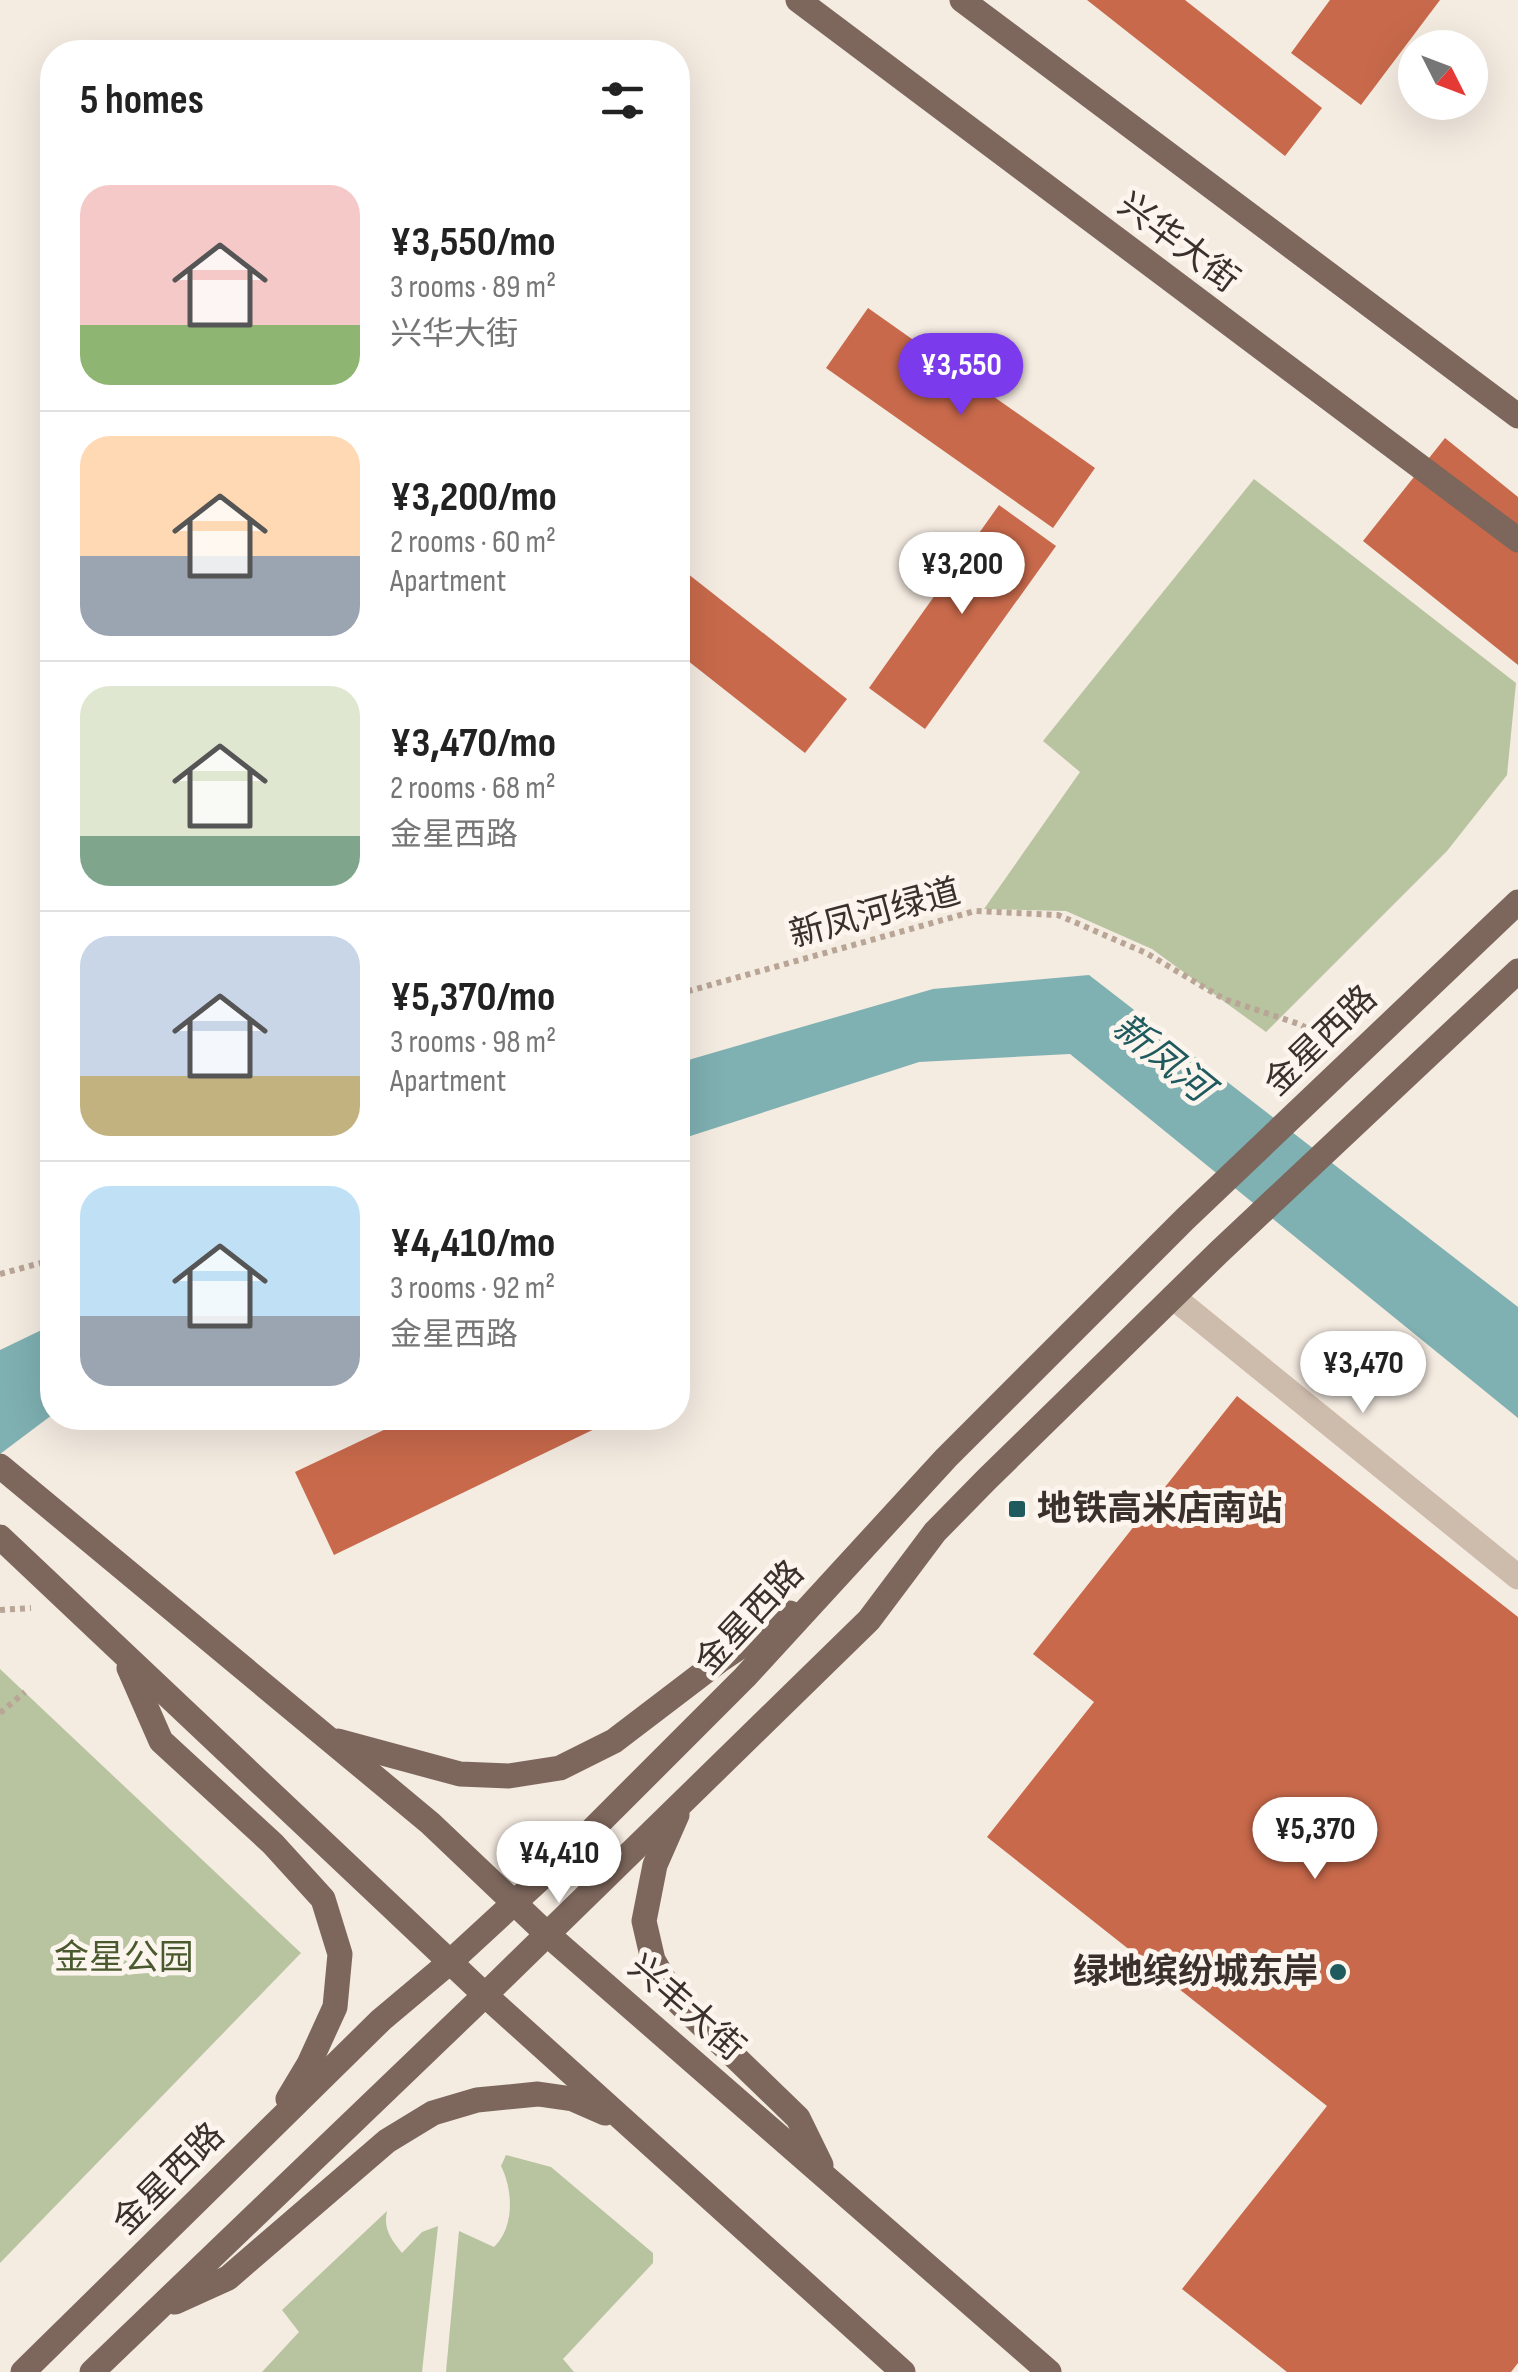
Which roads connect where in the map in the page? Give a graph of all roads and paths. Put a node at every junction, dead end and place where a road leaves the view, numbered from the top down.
1 (798, 0) edge
2 (962, 0) edge
3 (1518, 416) edge
4 (1518, 540) edge
5 (1518, 902) edge
6 (1513, 977) edge
7 (690, 991) edge
8 (1356, 1056) junction
9 (40, 1263) edge
10 (0, 1274) edge
11 (1173, 1297) junction
12 (0, 1466) edge
13 (0, 1537) edge
14 (1518, 1577) edge
15 (820, 1594) junction
16 (123, 1654) junction
17 (25, 1692) dead end
18 (0, 1712) edge
19 (327, 1738) junction
20 (684, 1800) junction
21 (514, 1902) junction
22 (548, 1934) junction
23 (450, 1962) junction
24 (486, 1996) junction
25 (630, 2125) junction
26 (270, 2128) junction
27 (828, 2178) junction
28 (156, 2310) junction
29 (23, 2372) edge
30 (92, 2372) edge
31 (903, 2372) edge
32 (1049, 2372) edge

1 - 4 main road, 兴华大街
2 - 3 main road, 兴华大街
5 - 8 main road, 金星西路
6 - 11 main road
7 - 8 path, 新凤河绿道
8 - 15 main road, 金星西路
9 - 10 path
11 - 14 street
11 - 20 main road
12 - 19 main road, 兴丰大街
13 - 16 main road
15 - 19 main road
15 - 21 main road, 金星西路
16 - 23 main road
16 - 26 main road
17 - 18 path
19 - 21 main road, 兴丰大街
20 - 22 main road
20 - 27 main road
21 - 22 main road, 兴丰大街
21 - 23 main road, 金星西路
22 - 24 main road
22 - 27 main road, 兴丰大街
23 - 24 main road
23 - 26 main road, 金星西路
24 - 25 main road
24 - 28 main road
25 - 28 main road
25 - 31 main road
26 - 29 main road, 金星西路
27 - 32 main road, 兴丰大街
28 - 30 main road

